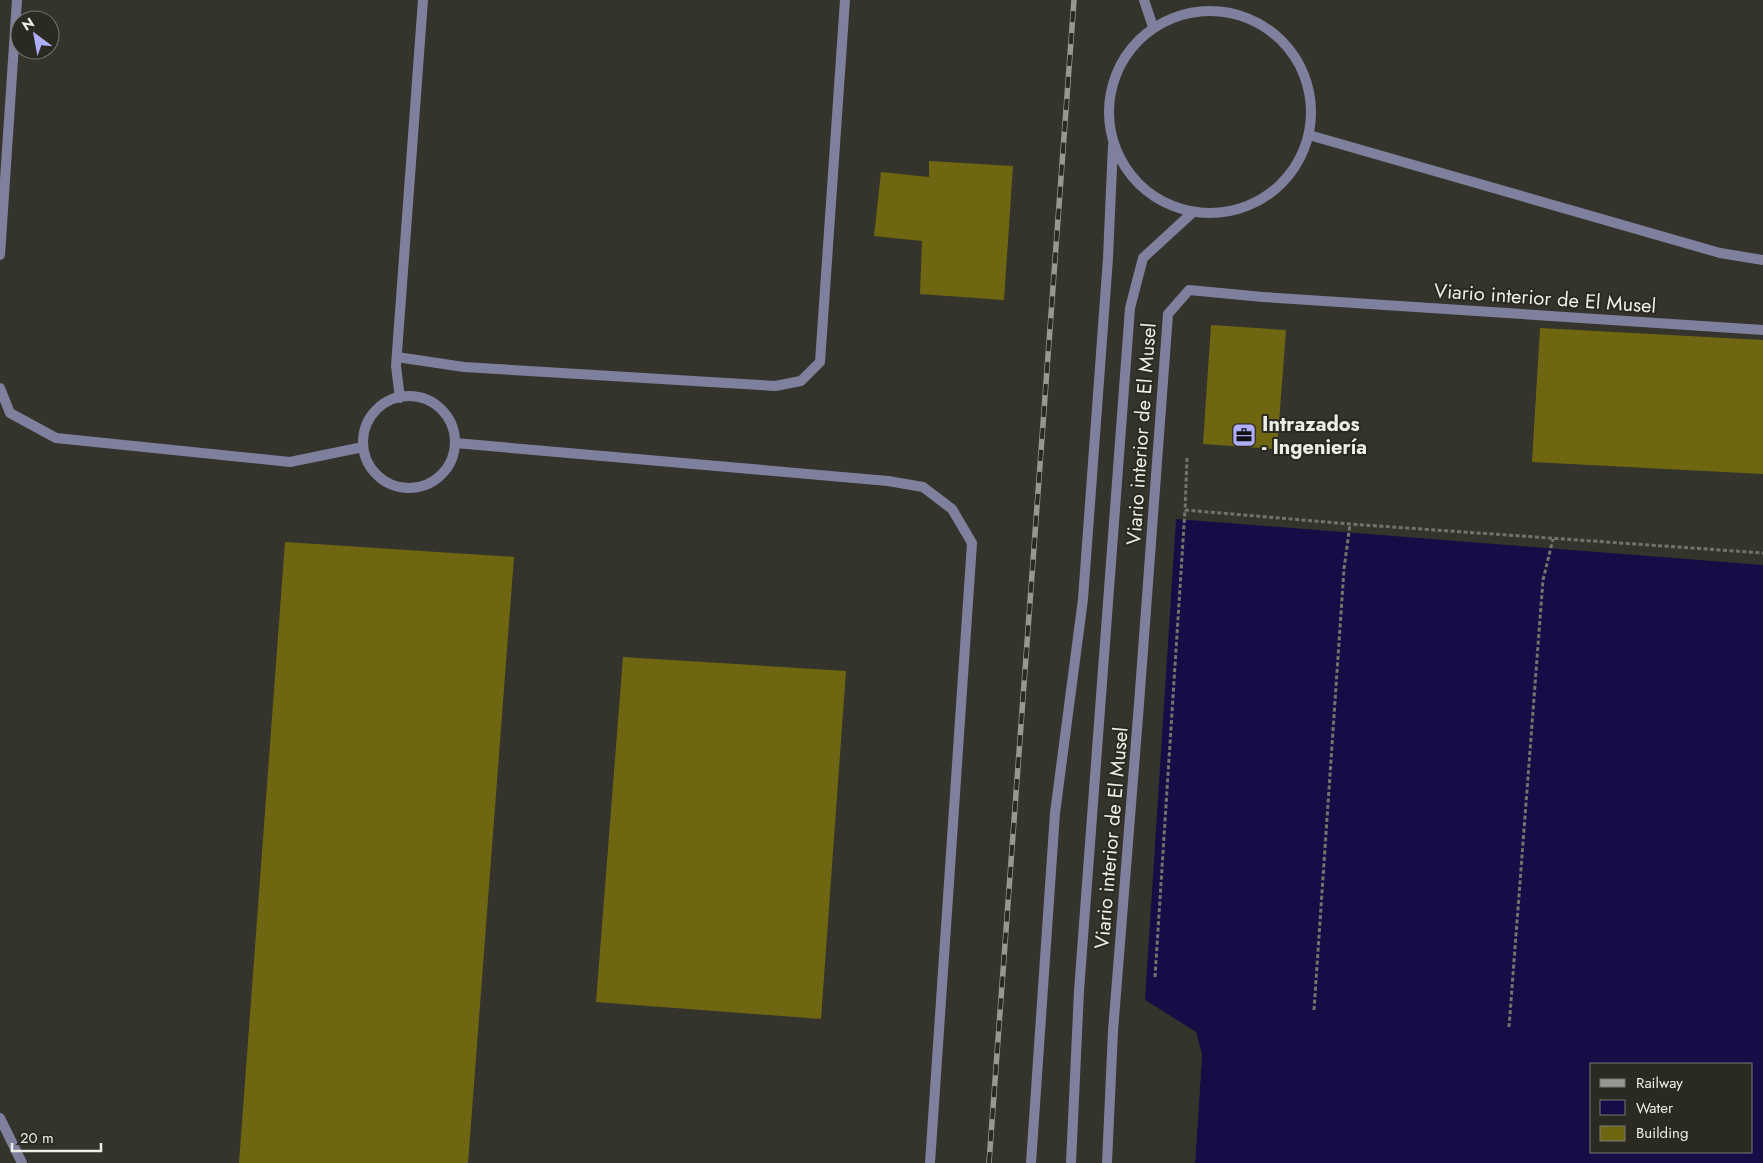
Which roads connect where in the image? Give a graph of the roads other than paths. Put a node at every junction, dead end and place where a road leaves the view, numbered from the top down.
1 (17, 0) edge
2 (423, 0) edge
3 (845, 0) edge
4 (1144, 0) edge
5 (1153, 28) junction
6 (1309, 135) junction
7 (1113, 145) junction
8 (1192, 212) junction
9 (0, 255) edge
10 (1763, 260) edge
11 (1763, 330) edge
12 (396, 357) junction
13 (0, 388) edge
14 (400, 398) junction
15 (455, 443) junction
16 (364, 448) junction
17 (0, 1118) edge
18 (22, 1163) edge
19 (930, 1163) edge
20 (1031, 1163) edge
21 (1071, 1163) edge
22 (1107, 1163) edge

1 - 9 lane
2 - 12 lane
3 - 12 lane
4 - 5 lane
5 - 6 lane
5 - 7 lane
6 - 8 lane
6 - 10 lane
7 - 8 lane
7 - 20 lane
8 - 21 lane, Viario interior de El Musel
11 - 22 lane, Viario interior de El Musel
12 - 14 lane
13 - 16 lane
14 - 15 lane
14 - 16 lane
15 - 16 lane
15 - 19 lane
17 - 18 lane

